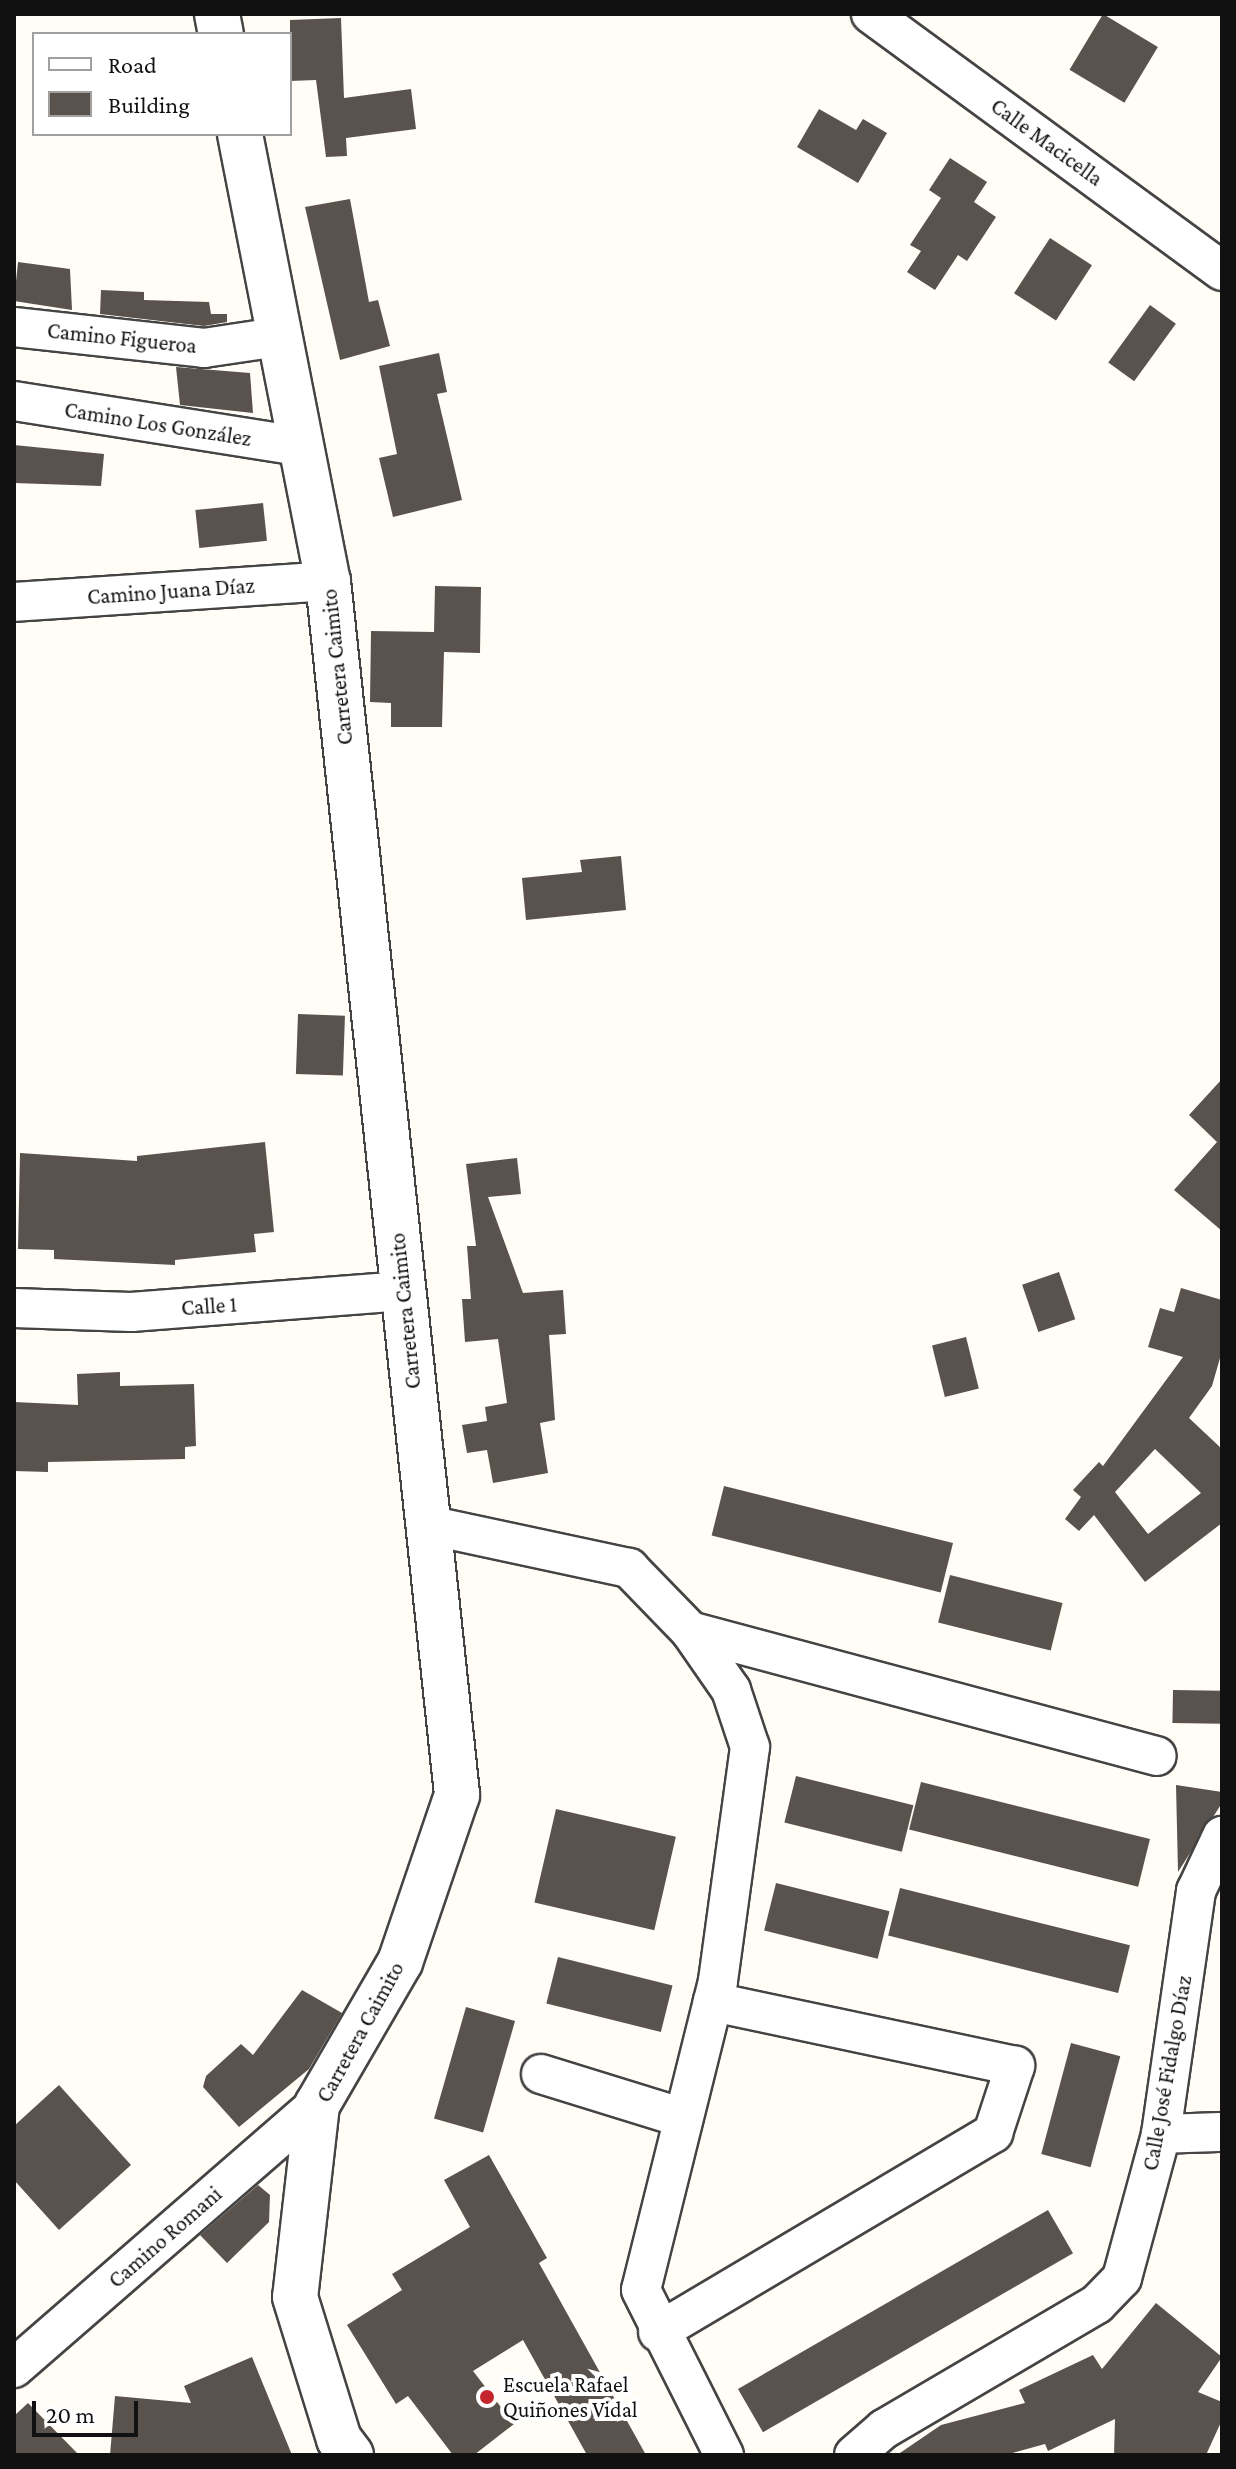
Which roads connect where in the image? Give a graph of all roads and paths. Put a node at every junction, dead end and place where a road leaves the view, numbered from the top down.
1 (871, 14) edge
2 (240, 136) edge
3 (1222, 271) edge
4 (14, 327) edge
5 (278, 337) junction
6 (14, 401) edge
7 (303, 447) junction
8 (328, 581) junction
9 (14, 602) edge
10 (403, 1291) junction
11 (14, 1308) edge
12 (428, 1525) junction
13 (690, 1631) junction
14 (1157, 1756) dead end
15 (1222, 1836) edge
16 (713, 2002) junction
17 (541, 2074) dead end
18 (317, 2105) junction
19 (683, 2118) junction
20 (1222, 2132) edge
21 (1161, 2134) junction
22 (658, 2332) junction
23 (14, 2368) edge
24 (351, 2455) edge
25 (724, 2455) edge
26 (854, 2455) edge

1 - 3 street, Calle Macicella
2 - 5 street, Carretera Caimito
4 - 5 street, Camino Figueroa
5 - 7 street, Carretera Caimito
6 - 7 street, Camino Los González
7 - 8 street, Carretera Caimito
8 - 9 street, Camino Juana Díaz
8 - 10 street, Carretera Caimito
10 - 11 street, Calle 1
10 - 12 street, Carretera Caimito
12 - 13 street
12 - 18 street, Carretera Caimito
13 - 14 street
13 - 16 street
15 - 21 street, Calle José Fidalgo Díaz
16 - 19 street
16 - 22 street
17 - 19 street
18 - 23 street, Camino Romani
18 - 24 street, Carretera Caimito
19 - 22 street
20 - 21 street
21 - 26 street, Calle José Fidalgo Díaz
22 - 25 street

